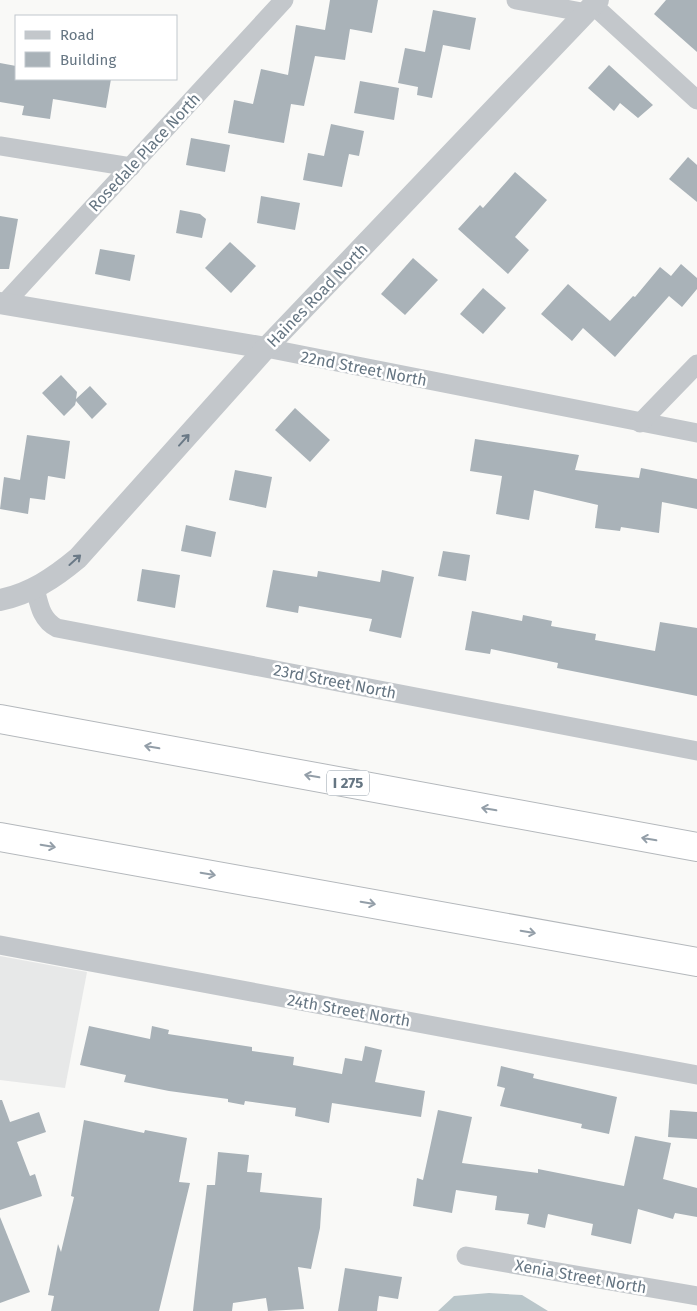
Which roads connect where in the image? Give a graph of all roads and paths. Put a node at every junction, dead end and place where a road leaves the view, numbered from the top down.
1 (284, 0) edge
2 (516, 0) edge
3 (593, 6) edge
4 (697, 100) edge
5 (0, 146) edge
6 (131, 167) junction
7 (2, 303) edge
8 (266, 348) junction
9 (697, 364) edge
10 (640, 423) junction
11 (697, 433) edge
12 (35, 588) junction
13 (0, 600) edge
14 (0, 719) edge
15 (697, 750) edge
16 (0, 837) edge
17 (697, 848) edge
18 (0, 945) edge
19 (697, 962) edge
20 (697, 1074) edge
21 (466, 1256) dead end
22 (697, 1296) edge

1 - 6 street, Rosedale Place North
2 - 3 street
3 - 4 street
3 - 8 street, Haines Road North
5 - 6 street
6 - 7 street, Rosedale Place North
7 - 8 street, 22nd Street North
8 - 10 street, 22nd Street North
12 -> 8 street, Haines Road North
9 - 10 street
10 - 11 street, 22nd Street North
12 - 13 street
12 - 15 street, 23rd Street North
17 -> 14 highway, I 275
16 -> 19 highway
18 - 20 street, 24th Street North
21 - 22 street, Xenia Street North

